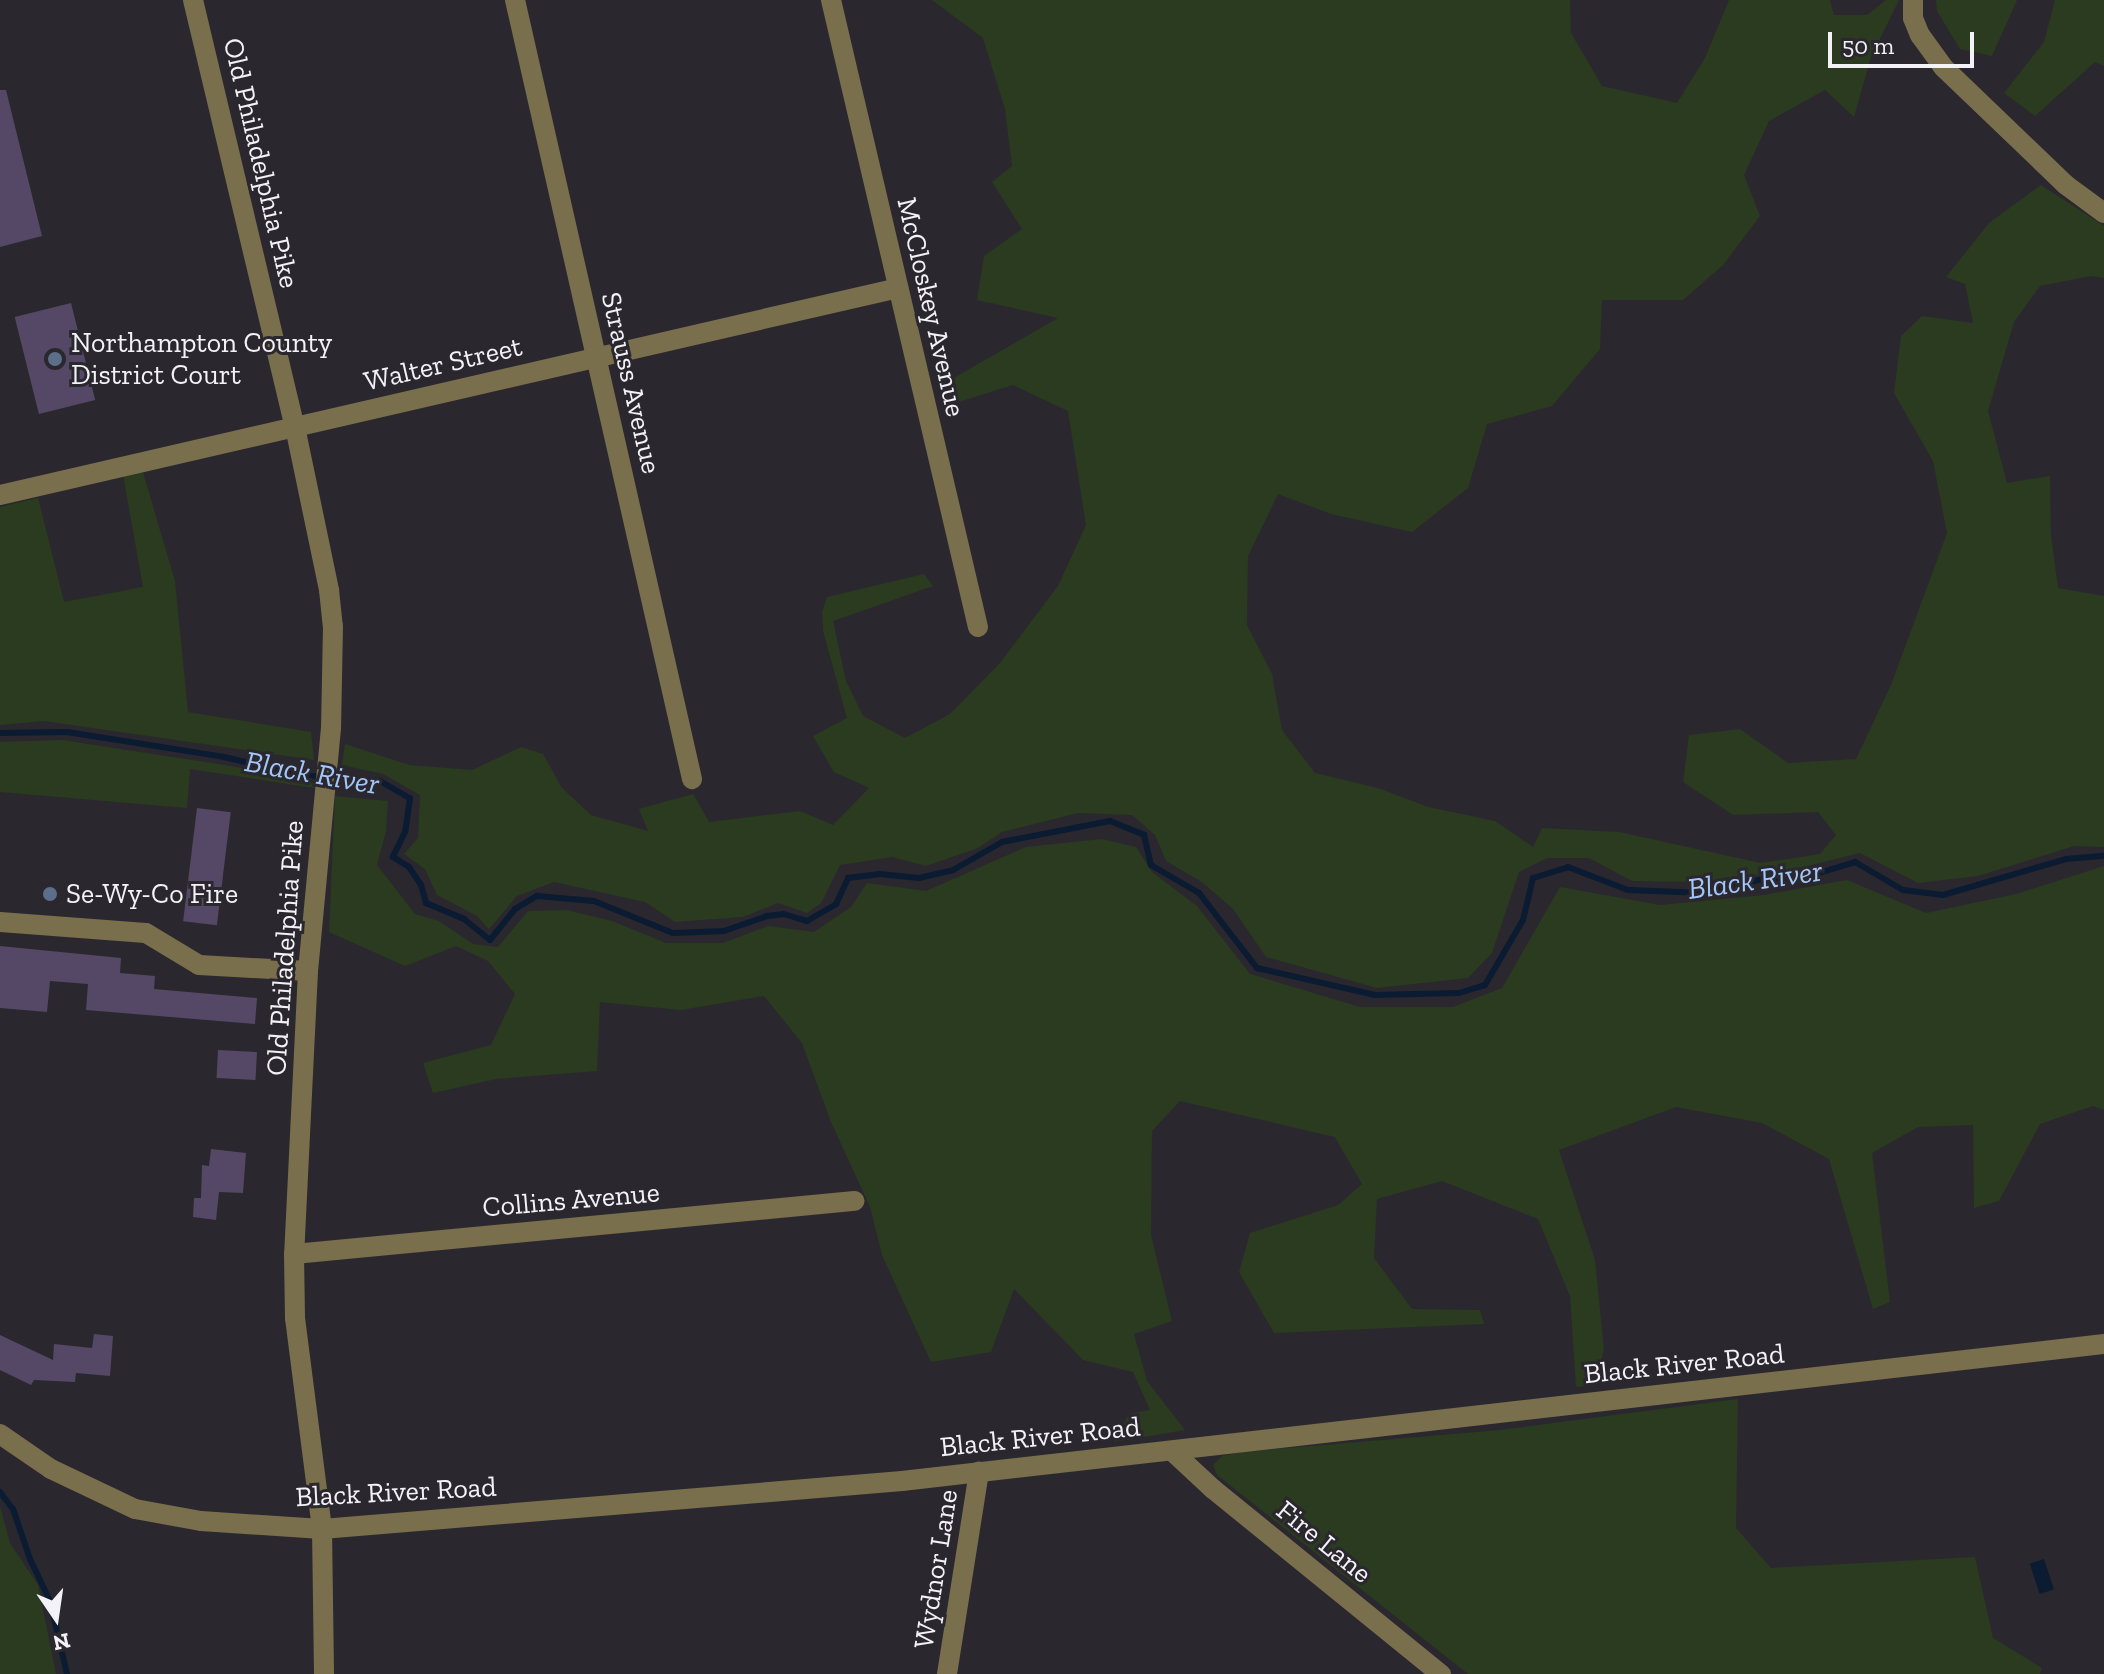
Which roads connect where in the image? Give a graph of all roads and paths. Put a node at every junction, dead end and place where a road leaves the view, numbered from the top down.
1 (193, 0) edge
2 (515, 0) edge
3 (831, 0) edge
4 (1913, 0) edge
5 (2104, 213) edge
6 (898, 288) junction
7 (597, 357) junction
8 (295, 427) junction
9 (0, 495) edge
10 (978, 627) dead end
11 (692, 779) dead end
12 (0, 922) edge
13 (308, 971) junction
14 (854, 1201) dead end
15 (294, 1254) junction
16 (2104, 1344) edge
17 (0, 1434) edge
18 (1172, 1451) junction
19 (979, 1472) junction
20 (322, 1529) junction
21 (324, 1674) edge
22 (947, 1674) edge
23 (1441, 1674) edge

1 - 8 street, Old Philadelphia Pike
2 - 7 street, Strauss Avenue
3 - 6 street, McCloskey Avenue
4 - 5 street
6 - 7 street, Walter Street
6 - 10 street, McCloskey Avenue
7 - 8 street, Walter Street
7 - 11 street, Strauss Avenue
8 - 9 street, Walter Street
8 - 13 street, Old Philadelphia Pike
12 - 13 street
13 - 15 street, Old Philadelphia Pike
14 - 15 street, Collins Avenue
15 - 20 street, Old Philadelphia Pike
16 - 18 street, Black River Road
17 - 20 street, Black River Road
18 - 19 street, Black River Road
18 - 23 street, Fire Lane
19 - 20 street, Black River Road
19 - 22 street, Wydnor Lane
20 - 21 street, Old Philadelphia Pike

